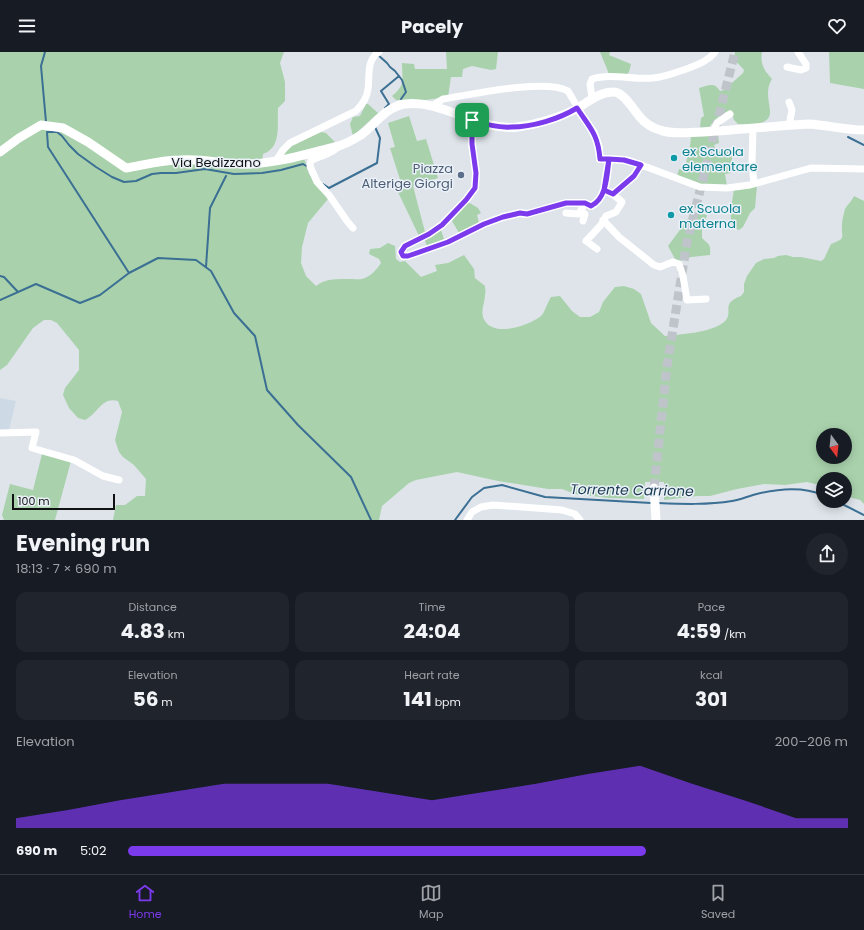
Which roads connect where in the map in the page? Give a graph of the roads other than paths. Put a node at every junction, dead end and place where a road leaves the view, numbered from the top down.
1 (379, 52) edge
2 (715, 52) edge
3 (798, 52) edge
4 (787, 67) dead end
5 (592, 98) junction
6 (789, 102) dead end
7 (432, 106) junction
8 (576, 109) junction
9 (730, 114) dead end
10 (472, 120) junction
11 (789, 125) junction
12 (753, 128) junction
13 (864, 130) edge
14 (713, 131) junction
15 (338, 146) junction
16 (0, 152) edge
17 (609, 159) junction
18 (276, 161) junction
19 (641, 165) junction
20 (864, 169) edge
21 (754, 183) junction
22 (604, 190) junction
23 (613, 194) junction
24 (585, 203) junction
25 (580, 212) junction
26 (566, 213) dead end
27 (603, 220) junction
28 (583, 221) dead end
29 (353, 228) dead end
30 (597, 249) dead end
31 (706, 299) dead end
32 (0, 433) edge
33 (119, 480) dead end
34 (467, 520) edge
35 (580, 520) edge
36 (650, 520) edge
37 (656, 520) edge

1 - 18 street
2 - 5 street
3 - 4 street
5 - 8 street, Via Bedizzano
5 - 14 street, Via Bedizzano
6 - 11 street
7 - 8 street
7 - 10 street, Via Bedizzano
7 - 15 street, Via Bedizzano
8 - 10 street, Via Bedizzano
8 - 17 street
9 - 14 street
10 - 24 street
11 - 12 street
11 - 13 street
12 - 14 street
12 - 21 street
15 - 18 street, Via Bedizzano
15 - 29 street
16 - 18 street, Via Bedizzano
17 - 19 street
17 - 22 street
19 - 21 street
19 - 23 street
20 - 21 street
22 - 23 street
22 - 24 street
23 - 27 street
24 - 25 street
25 - 26 street
25 - 28 street
27 - 30 street
27 - 31 street
32 - 33 street
34 - 35 street
36 - 37 street

